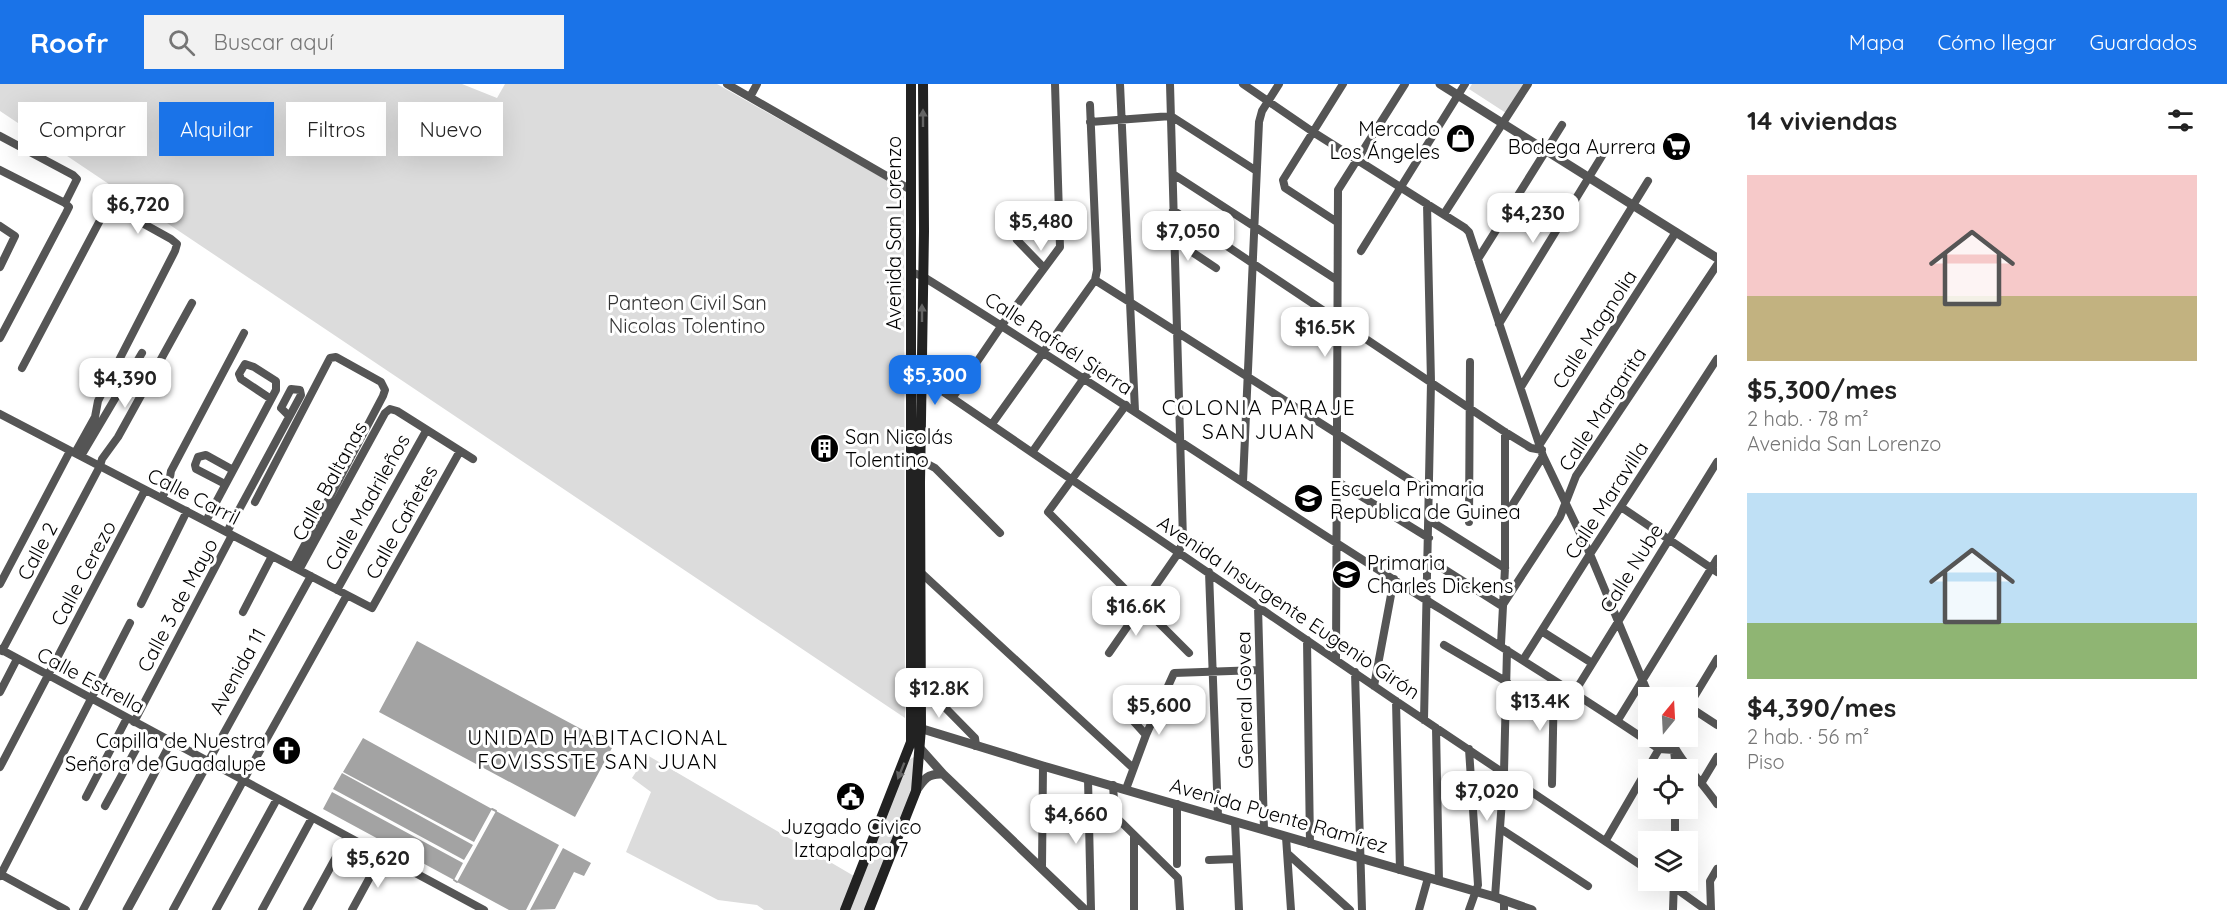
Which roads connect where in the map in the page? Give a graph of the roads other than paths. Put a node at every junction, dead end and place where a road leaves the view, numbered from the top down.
1 (727, 84) edge
2 (757, 84) edge
3 (911, 84) edge
4 (923, 84) edge
5 (1055, 84) edge
6 (1120, 84) edge
7 (1170, 84) edge
8 (1243, 84) edge
9 (1279, 84) edge
10 (1343, 84) edge
11 (1405, 84) edge
12 (1440, 84) edge
13 (1465, 84) edge
14 (1528, 84) edge
15 (1458, 95) junction
16 (750, 97) junction
17 (1267, 102) junction
18 (1090, 105) dead end
19 (1171, 116) junction
20 (1122, 120) junction
21 (1090, 122) junction
22 (1502, 123) junction
23 (1562, 125) dead end
24 (1313, 132) junction
25 (0, 136) edge
26 (1546, 150) junction
27 (1605, 151) dead end
28 (1356, 159) junction
29 (0, 170) edge
30 (1255, 170) junction
31 (1173, 174) junction
32 (1589, 178) junction
33 (1648, 181) dead end
34 (1400, 187) junction
35 (911, 190) junction
36 (65, 203) junction
37 (1427, 204) junction
38 (1633, 205) junction
39 (1173, 210) junction
40 (1444, 214) junction
41 (1337, 222) junction
42 (0, 226) edge
43 (1254, 226) junction
44 (1676, 232) junction
45 (1017, 240) dead end
46 (1174, 240) junction
47 (1361, 251) dead end
48 (1717, 258) edge
49 (1478, 259) junction
50 (1253, 263) junction
51 (1717, 265) edge
52 (0, 267) edge
53 (1044, 268) junction
54 (1216, 268) dead end
55 (911, 272) junction
56 (922, 276) junction
57 (1095, 280) junction
58 (1337, 280) junction
59 (1129, 302) junction
60 (192, 303) dead end
61 (1338, 320) junction
62 (1499, 324) junction
63 (1002, 325) junction
64 (244, 333) dead end
65 (1176, 333) junction
66 (0, 338) edge
67 (1043, 352) junction
68 (142, 353) dead end
69 (1717, 359) edge
70 (1470, 362) dead end
71 (1098, 365) dead end
72 (22, 368) dead end
73 (916, 376) junction
74 (1084, 378) junction
75 (1249, 379) junction
76 (1431, 382) junction
77 (1521, 387) junction
78 (953, 397) junction
79 (271, 399) junction
80 (1126, 405) junction
81 (1469, 408) junction
82 (1135, 411) junction
83 (0, 414) edge
84 (290, 416) dead end
85 (992, 424) junction
86 (426, 430) junction
87 (1505, 432) junction
88 (1336, 433) junction
89 (1180, 440) junction
90 (1542, 450) junction
91 (460, 451) junction
92 (1033, 451) junction
93 (76, 453) junction
94 (473, 459) dead end
95 (920, 460) junction
96 (1717, 462) edge
97 (100, 466) junction
98 (233, 470) junction
99 (1071, 479) junction
100 (1243, 482) junction
101 (1338, 482) junction
102 (225, 484) junction
103 (145, 489) junction
104 (1429, 492) junction
105 (162, 498) junction
106 (255, 502) dead end
107 (1566, 503) junction
108 (1621, 507) junction
109 (187, 511) junction
110 (1505, 516) junction
111 (1429, 520) junction
112 (206, 521) junction
113 (1469, 522) dead end
114 (229, 533) junction
115 (1000, 534) dead end
116 (1429, 538) junction
117 (1669, 540) junction
118 (1337, 541) junction
119 (1179, 552) junction
120 (1590, 554) junction
121 (272, 556) junction
122 (1428, 559) junction
123 (1717, 559) edge
124 (296, 568) junction
125 (1505, 568) junction
126 (915, 570) junction
127 (1714, 570) edge
128 (1209, 572) junction
129 (311, 576) junction
130 (1394, 579) junction
131 (0, 584) edge
132 (337, 590) junction
133 (347, 595) junction
134 (1427, 600) junction
135 (141, 604) dead end
136 (1141, 606) junction
137 (1258, 606) junction
138 (1502, 606) junction
139 (372, 608) joint
140 (243, 612) dead end
141 (1618, 620) junction
142 (130, 622) dead end
143 (1543, 632) junction
144 (1307, 640) junction
145 (1444, 645) dead end
146 (1504, 647) junction
147 (1, 650) edge
148 (1109, 653) dead end
149 (1189, 653) dead end
150 (17, 659) junction
151 (1336, 659) junction
152 (1717, 659) edge
153 (1523, 660) junction
154 (1592, 663) junction
155 (1259, 670) junction
156 (1211, 672) junction
157 (1355, 672) junction
158 (48, 675) junction
159 (915, 681) junction
160 (1554, 681) junction
161 (1507, 682) junction
162 (1642, 682) junction
163 (1374, 686) junction
164 (1644, 687) edge
165 (1698, 690) edge
166 (0, 692) edge
167 (1574, 693) junction
168 (91, 698) junction
169 (1396, 701) junction
170 (1698, 713) edge
171 (1128, 715) dead end
172 (130, 720) junction
173 (1424, 720) junction
174 (1618, 720) junction
175 (1717, 725) edge
176 (916, 727) junction
177 (1436, 728) junction
178 (147, 729) junction
179 (1146, 735) junction
180 (171, 742) junction
181 (915, 745) junction
182 (976, 746) junction
183 (1673, 747) edge
184 (1469, 749) junction
185 (1659, 749) junction
186 (1674, 750) junction
187 (1717, 757) edge
188 (1675, 759) edge
189 (208, 762) junction
190 (1043, 766) junction
191 (0, 767) edge
192 (1133, 768) junction
193 (1504, 772) junction
194 (944, 774) junction
195 (1088, 778) junction
196 (243, 780) junction
197 (1702, 783) junction
198 (1552, 784) dead end
199 (1113, 785) junction
200 (1126, 789) junction
201 (916, 791) junction
202 (86, 797) dead end
203 (278, 799) junction
204 (1177, 804) junction
205 (1717, 804) edge
206 (105, 806) dead end
207 (1218, 816) junction
208 (312, 818) junction
209 (1236, 822) junction
210 (1501, 829) junction
211 (1264, 830) junction
212 (1134, 836) junction
213 (347, 837) junction
214 (1286, 837) junction
215 (1606, 840) junction
216 (1310, 844) junction
217 (1288, 854) junction
218 (382, 855) junction
219 (1360, 858) junction
220 (1236, 859) junction
221 (1209, 860) dead end
222 (1638, 863) edge
223 (1177, 864) dead end
224 (1042, 867) junction
225 (1400, 870) junction
226 (1717, 870) edge
227 (0, 875) edge
228 (1428, 878) junction
229 (1439, 880) junction
230 (1588, 886) dead end
231 (1475, 891) junction
232 (1674, 891) edge
233 (1683, 891) edge
234 (1501, 902) edge
235 (1180, 906) edge
236 (66, 910) edge
237 (82, 910) edge
238 (128, 910) edge
239 (173, 910) edge
240 (216, 910) edge
241 (262, 910) edge
242 (307, 910) edge
243 (352, 910) edge
244 (484, 910) edge
245 (845, 910) edge
246 (868, 910) edge
247 (1085, 910) edge
248 (1091, 910) edge
249 (1134, 910) edge
250 (1187, 910) edge
251 (1239, 910) edge
252 (1291, 910) edge
253 (1350, 910) edge
254 (1362, 910) edge
255 (1419, 910) edge
256 (1469, 910) edge
257 (1532, 910) edge
258 (1673, 910) edge
259 (1706, 910) edge
260 (1711, 910) edge

1 - 16 street
2 - 16 street
3 - 35 main road, Avenida San Lorenzo
56 -> 4 main road, Avenida San Lorenzo
5 - 53 street
6 - 20 street
7 - 19 street
8 - 17 street
9 - 17 street
10 - 24 street
11 - 28 street
12 - 15 street
13 - 15 street
14 - 22 street
15 - 22 street
15 - 34 street
16 - 35 street
17 - 24 street
17 - 30 street
18 - 21 street
19 - 20 street
19 - 30 street
19 - 31 street
20 - 21 street
20 - 59 street
21 - 57 street
22 - 26 street
22 - 40 street
23 - 26 street
24 - 28 street
24 - 41 street
25 - 36 street
26 - 32 street
26 - 49 street
27 - 32 street
28 - 34 street
28 - 41 street
29 - 36 street
30 - 43 street
31 - 39 street
31 - 43 street
32 - 38 street
32 - 62 street
33 - 38 street
34 - 37 street
34 - 47 street
35 - 55 main road, Avenida San Lorenzo
36 - 66 street
37 - 40 street
37 - 76 street
38 - 44 street
38 - 77 street
39 - 46 street
39 - 50 street
40 - 49 street
41 - 58 street
42 - 52 street
43 - 50 street
43 - 58 street
44 - 48 street
44 - 90 street, Calle Magnolia
45 - 53 street
46 - 54 street
46 - 65 street
49 - 62 street
50 - 61 street
50 - 75 street
51 - 107 street, Calle Margarita
53 - 63 street
55 - 56 street, Calle Rafaél Sierra
55 - 73 main road, Avenida San Lorenzo
56 - 63 street, Calle Rafaél Sierra
73 -> 56 main road, Avenida San Lorenzo
57 - 59 street
57 - 67 street
58 - 61 street
59 - 65 street
59 - 82 street
60 - 97 street, Calle 2
61 - 76 street
61 - 88 street
62 - 77 street
63 - 67 street, Calle Rafaél Sierra
63 - 78 street
64 - 105 street
65 - 75 street
65 - 89 street
67 - 74 street, Calle Rafaél Sierra
67 - 85 street
68 - 93 street
69 - 108 street, Calle Maravilla
70 - 81 street
71 - 74 street
72 - 93 street
73 - 78 street, Avenida Insurgente Eugenio Girón
73 - 95 main road, Avenida San Lorenzo
73 - 126 main road, Avenida San Lorenzo
74 - 80 street, Calle Rafaél Sierra
74 - 92 street
75 - 88 street
75 - 100 street
76 - 81 street
76 - 104 street
77 - 90 street
78 - 85 street, Avenida Insurgente Eugenio Girón
79 - 79 street
79 - 98 street
80 - 82 street, Calle Rafaél Sierra
80 - 99 street
81 - 87 street
81 - 113 street
82 - 89 street, Calle Rafaél Sierra
83 - 93 street, Calle Carril
84 - 114 street, Calle 3 de Mayo
85 - 92 street, Avenida Insurgente Eugenio Girón
86 - 91 street
86 - 124 street, Calle Baltanas
86 - 132 street, Calle Madrileños
87 - 90 street
87 - 110 street
88 - 101 street
88 - 104 street
89 - 100 street, Calle Rafaél Sierra
89 - 119 street
90 - 107 street
90 - 110 street, Calle Magnolia
91 - 94 street
91 - 139 street, Calle Cañetes
92 - 99 street, Avenida Insurgente Eugenio Girón
93 - 97 street, Calle Carril
93 - 131 street
95 - 115 street
95 - 126 main road, Avenida San Lorenzo
96 - 117 street, Calle Nube
97 - 103 street, Calle Carril
97 - 147 street, Calle 2
98 - 102 street
98 - 102 street
99 - 119 street, Avenida Insurgente Eugenio Girón
99 - 136 street
100 - 118 street, Calle Rafaél Sierra
101 - 116 street
101 - 118 street
102 - 112 street
103 - 105 street, Calle Carril
103 - 158 street, Calle Cerezo
104 - 111 street
105 - 109 street, Calle Carril
106 - 124 street
107 - 120 street
107 - 138 street, Calle Margarita
108 - 117 street
108 - 120 street, Calle Maravilla
109 - 112 street, Calle Carril
109 - 135 street
110 - 125 street
111 - 116 street
111 - 125 street
112 - 114 street, Calle Carril
114 - 121 street, Calle Carril
114 - 172 street, Calle 3 de Mayo
116 - 122 street
117 - 127 street
117 - 141 street, Calle Nube
118 - 130 street, Calle Rafaél Sierra
118 - 151 street
119 - 128 street, Avenida Insurgente Eugenio Girón
119 - 136 street
120 - 141 street
120 - 143 street, Calle Maravilla
121 - 124 street, Calle Carril
121 - 140 street
122 - 134 street
122 - 138 street
123 - 127 street
124 - 129 street, Calle Carril
125 - 138 street
126 - 159 main road, Avenida San Lorenzo
126 - 192 street
127 - 162 street
128 - 137 street, Avenida Insurgente Eugenio Girón
128 - 156 street
129 - 132 street, Calle Carril
129 - 189 street, Avenida 11
130 - 134 street, Calle Rafaél Sierra
130 - 163 street
132 - 133 street, Calle Carril
133 - 139 street, Calle Carril
133 - 196 street
134 - 146 street, Calle Rafaél Sierra
134 - 173 street
136 - 148 street
136 - 149 street
137 - 144 street, Avenida Insurgente Eugenio Girón
137 - 155 street, General Govea
138 - 146 street
141 - 154 street, Calle Nube
141 - 162 street
142 - 168 street
143 - 153 street, Calle Maravilla
143 - 154 street
144 - 151 street, Avenida Insurgente Eugenio Girón
144 - 216 street
145 - 161 street
146 - 153 street, Calle Rafaél Sierra
146 - 161 street
147 - 150 street, Calle Estrella
150 - 158 street, Calle Estrella
150 - 166 street
151 - 157 street, Avenida Insurgente Eugenio Girón
152 - 165 street
153 - 160 street, Calle Rafaél Sierra
154 - 167 street, Calle Nube
155 - 156 street
155 - 211 street, General Govea
156 - 179 street
156 - 207 street
157 - 163 street, Avenida Insurgente Eugenio Girón
157 - 219 street
158 - 168 street, Calle Estrella
158 - 191 street, Calle Cerezo
159 - 176 main road, Avenida San Lorenzo
159 - 182 street
160 - 167 street, Calle Rafaél Sierra
160 - 198 street
161 - 193 street
162 - 164 street
162 - 174 street
163 - 169 street, Avenida Insurgente Eugenio Girón
167 - 174 street, Calle Rafaél Sierra
168 - 172 street, Calle Estrella
168 - 227 street
169 - 173 street, Avenida Insurgente Eugenio Girón
169 - 225 street
170 - 175 street
171 - 179 street
172 - 178 street, Calle Estrella
172 - 202 street, Calle 3 de Mayo
173 - 177 street, Avenida Insurgente Eugenio Girón
174 - 185 street, Calle Rafaél Sierra
176 - 181 main road, Avenida San Lorenzo
176 - 182 street, Avenida Puente Ramírez
177 - 184 street, Avenida Insurgente Eugenio Girón
177 - 229 street
178 - 180 street, Calle Estrella
178 - 206 street
179 - 192 street
180 - 189 street, Calle Estrella
180 - 237 street
181 - 194 street
181 - 201 main road, Avenida San Lorenzo
181 -> 245 main road, Avenida San Lorenzo
182 - 190 street, Avenida Puente Ramírez
183 - 186 street
184 - 193 street, Avenida Insurgente Eugenio Girón
184 - 231 street
185 - 186 street
185 - 215 street
186 - 188 street
186 - 197 street
187 - 197 street
189 - 196 street, Calle Estrella
189 - 238 street, Avenida 11
190 - 195 street, Avenida Puente Ramírez
190 - 224 street
192 - 200 street
193 - 210 street
193 - 215 street, Avenida Insurgente Eugenio Girón
194 - 201 street
194 - 224 street
195 - 199 street, Avenida Puente Ramírez
195 - 248 street
196 - 203 street, Calle Estrella
196 - 239 street
197 - 205 street
199 - 200 street, Avenida Puente Ramírez
199 - 212 street
200 - 204 street, Avenida Puente Ramírez
201 - 246 main road, Avenida San Lorenzo
203 - 208 street, Calle Estrella
203 - 240 street
204 - 207 street, Avenida Puente Ramírez
204 - 223 street
207 - 209 street, Avenida Puente Ramírez
208 - 213 street, Calle Estrella
208 - 241 street
209 - 211 street, Avenida Puente Ramírez
209 - 220 street
210 - 230 street
210 - 234 street
211 - 214 street, Avenida Puente Ramírez
212 - 235 street
212 - 249 street
213 - 218 street, Calle Estrella
213 - 242 street
214 - 216 street, Avenida Puente Ramírez
214 - 217 street
215 - 222 street, Avenida Insurgente Eugenio Girón
216 - 219 street, Avenida Puente Ramírez
217 - 252 street
217 - 253 street
218 - 243 street
218 - 244 street, Calle Estrella
219 - 225 street, Avenida Puente Ramírez
219 - 254 street
220 - 221 street
220 - 251 street
224 - 247 street
225 - 228 street, Avenida Puente Ramírez
226 - 260 street
227 - 236 street
228 - 229 street, Avenida Puente Ramírez
228 - 255 street
229 - 231 street, Avenida Puente Ramírez
231 - 234 street, Avenida Puente Ramírez
231 - 256 street
232 - 258 street
233 - 259 street
234 - 257 street, Avenida Puente Ramírez
235 - 250 street

